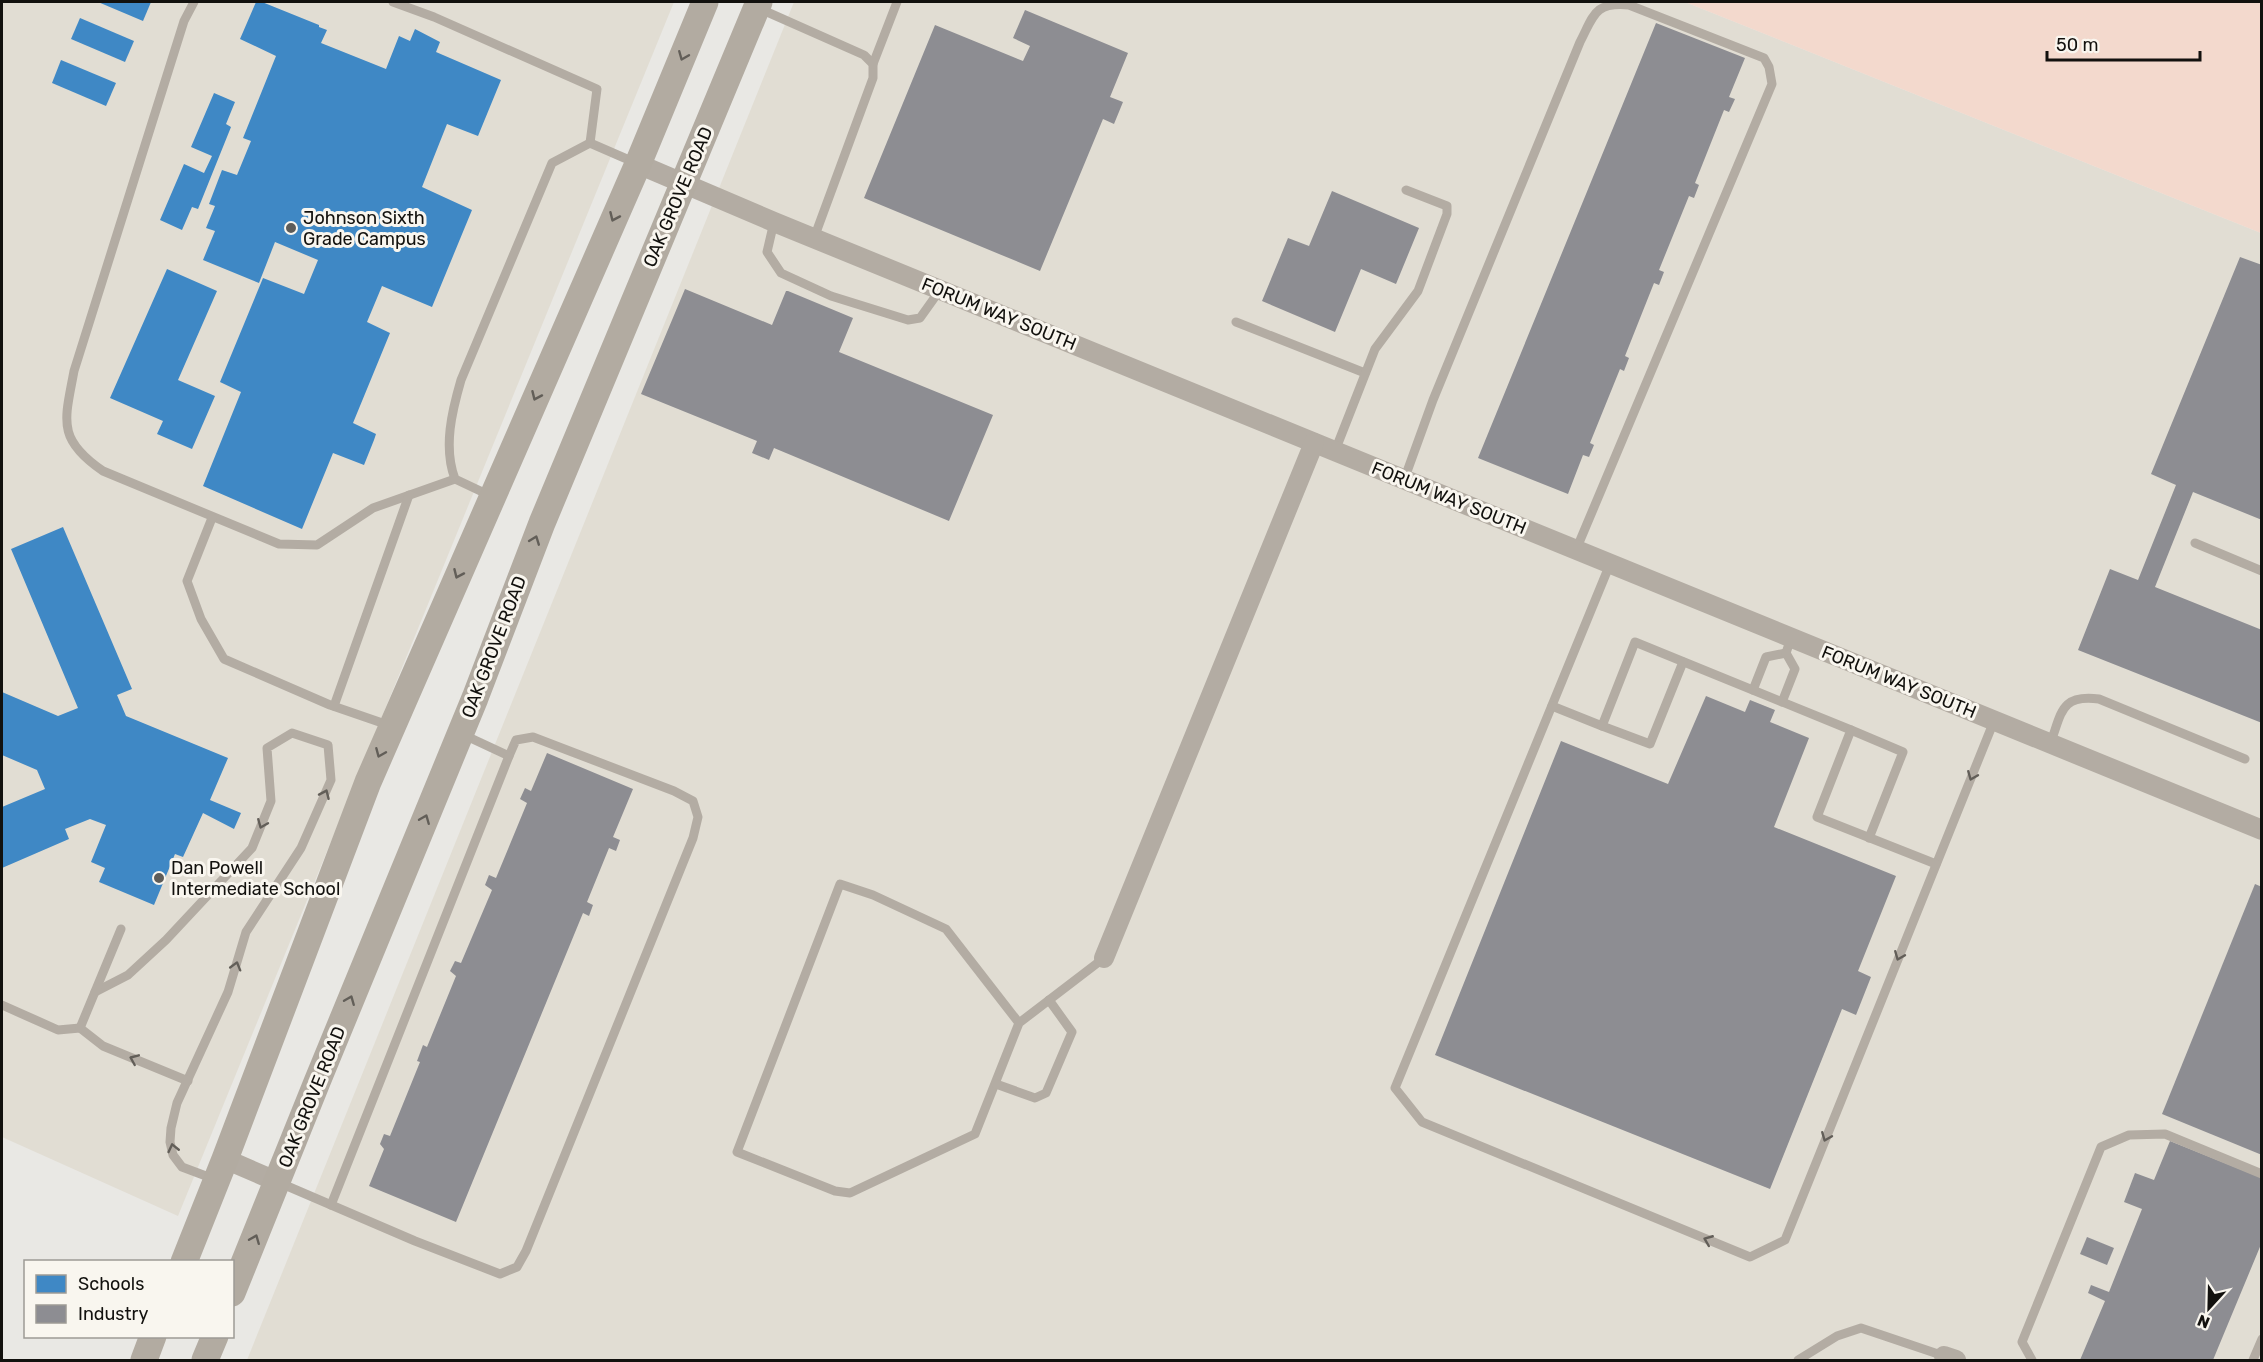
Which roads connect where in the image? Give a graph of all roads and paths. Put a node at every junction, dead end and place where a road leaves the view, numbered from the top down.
1 (194, 2) edge
2 (393, 2) edge
3 (705, 2) edge
4 (897, 2) edge
5 (758, 4) edge
6 (873, 64) junction
7 (590, 143) junction
8 (638, 164) junction
9 (684, 185) junction
10 (1406, 190) dead end
11 (774, 222) junction
12 (814, 238) junction
13 (940, 290) junction
14 (1236, 322) dead end
15 (1365, 373) junction
16 (1314, 443) junction
17 (1335, 451) junction
18 (455, 479) junction
19 (1404, 480) junction
20 (409, 495) junction
21 (492, 496) junction
22 (212, 518) junction
23 (2195, 543) dead end
24 (1576, 550) junction
25 (1610, 564) junction
26 (2262, 570) edge
27 (1788, 645) junction
28 (1683, 662) junction
29 (1753, 690) junction
30 (1782, 702) junction
31 (334, 706) junction
32 (1552, 706) junction
33 (1994, 722) junction
34 (392, 726) junction
35 (1602, 726) junction
36 (1851, 730) junction
37 (460, 734) junction
38 (2050, 744) junction
39 (509, 756) junction
40 (2245, 759) dead end
41 (2262, 830) edge
42 (1869, 838) junction
43 (1936, 864) junction
44 (121, 929) dead end
45 (1104, 958) joint
46 (95, 992) junction
47 (1049, 1000) junction
48 (2, 1005) edge
49 (1019, 1023) junction
50 (80, 1028) junction
51 (188, 1081) junction
52 (996, 1084) junction
53 (221, 1169) junction
54 (2262, 1174) edge
55 (278, 1182) junction
56 (331, 1205) junction
57 (185, 1260) edge
58 (234, 1288) edge
59 (152, 1338) edge
60 (214, 1338) edge
61 (2262, 1339) edge
62 (1950, 1358) edge
63 (144, 1360) edge
64 (205, 1360) edge
65 (1798, 1360) edge
66 (2032, 1360) edge
67 (2253, 1360) edge

1 - 22 lane
2 - 7 lane
3 -> 8 street
4 - 6 lane
5 - 6 lane
5 - 9 street, OAK GROVE ROAD
6 - 12 lane
7 - 8 lane
7 - 18 lane
8 - 9 street, FORUM WAY SOUTH
8 -> 21 street
9 - 11 street, FORUM WAY SOUTH
37 -> 9 street, OAK GROVE ROAD
10 - 15 lane
11 - 12 street, FORUM WAY SOUTH
11 - 13 lane
12 - 13 street, FORUM WAY SOUTH
13 - 16 street, FORUM WAY SOUTH
14 - 15 lane
15 - 17 lane
16 - 17 street, FORUM WAY SOUTH
16 - 45 street
17 - 19 street, FORUM WAY SOUTH
18 - 20 lane
18 - 21 lane
19 - 24 street, FORUM WAY SOUTH
19 - 24 lane
20 - 22 lane
20 - 31 lane
21 -> 34 street
22 - 31 lane
23 - 26 lane
24 - 25 street, FORUM WAY SOUTH
25 - 27 street, FORUM WAY SOUTH
25 - 32 lane
27 - 29 lane
27 - 30 lane
27 - 33 street, FORUM WAY SOUTH
28 - 29 lane
28 - 35 lane
28 - 35 lane
29 - 30 lane
30 - 36 lane
31 - 34 lane
32 - 35 lane
43 -> 32 lane
33 - 38 street, FORUM WAY SOUTH
33 -> 43 lane
34 -> 53 street
36 - 42 lane
36 - 42 lane
37 - 39 lane
55 -> 37 street, OAK GROVE ROAD
38 - 40 lane
38 - 41 street, FORUM WAY SOUTH
39 - 56 lane
39 - 56 lane
42 - 43 lane
44 - 46 lane
45 - 47 lane
46 - 50 lane
51 -> 46 lane
47 - 49 lane
47 - 52 lane
48 - 50 lane
49 - 52 lane
49 - 52 lane
51 -> 50 lane
53 -> 51 lane
53 - 55 street
53 - 57 street
54 - 66 lane
55 - 56 lane
58 -> 55 street, OAK GROVE ROAD
59 - 63 street
60 - 64 street
61 - 67 lane
62 - 65 lane

